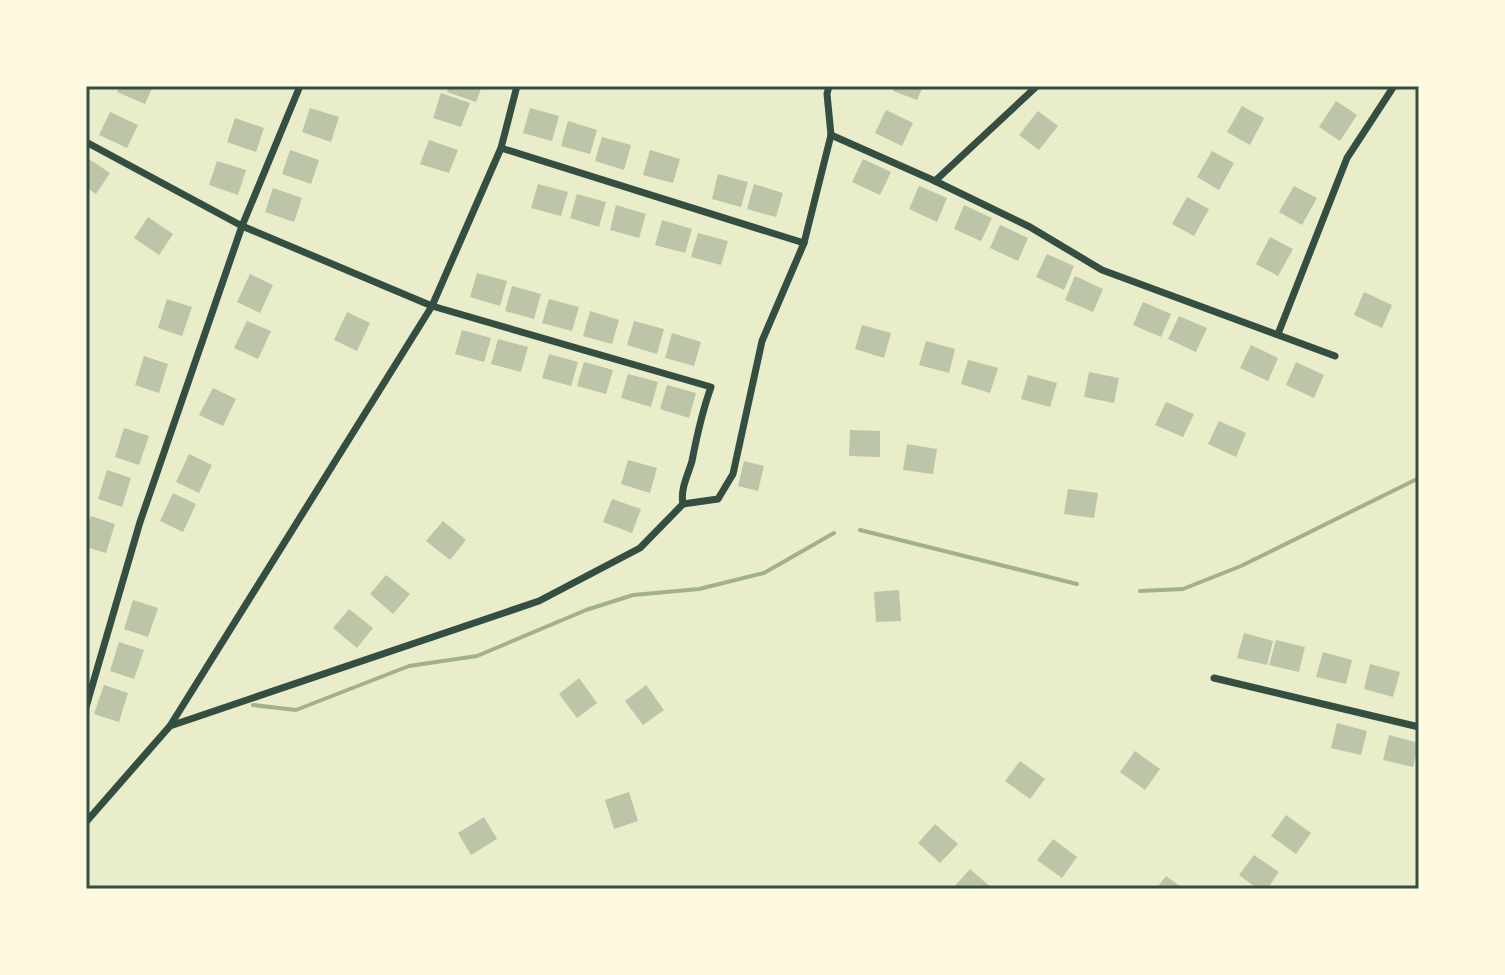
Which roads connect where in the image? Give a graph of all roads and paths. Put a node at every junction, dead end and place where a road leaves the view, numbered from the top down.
1 (300, 86) edge
2 (517, 86) edge
3 (829, 86) edge
4 (1037, 86) edge
5 (1394, 86) edge
6 (831, 135) junction
7 (86, 142) edge
8 (501, 148) junction
9 (935, 181) junction
10 (242, 226) junction
11 (804, 243) junction
12 (432, 306) junction
13 (1278, 334) junction
14 (1335, 356) dead end
15 (683, 504) junction
16 (1214, 678) dead end
17 (86, 707) edge
18 (170, 726) junction
19 (1419, 727) edge
20 (86, 822) edge

1 - 10 street
2 - 8 street
3 - 6 street
4 - 9 street
5 - 13 street
6 - 9 street
6 - 11 street
7 - 10 street
8 - 11 street
8 - 12 street
9 - 13 street
10 - 12 street
10 - 17 street
11 - 15 street
12 - 15 street
12 - 18 street
13 - 14 street
15 - 18 street
16 - 19 street
18 - 20 street

